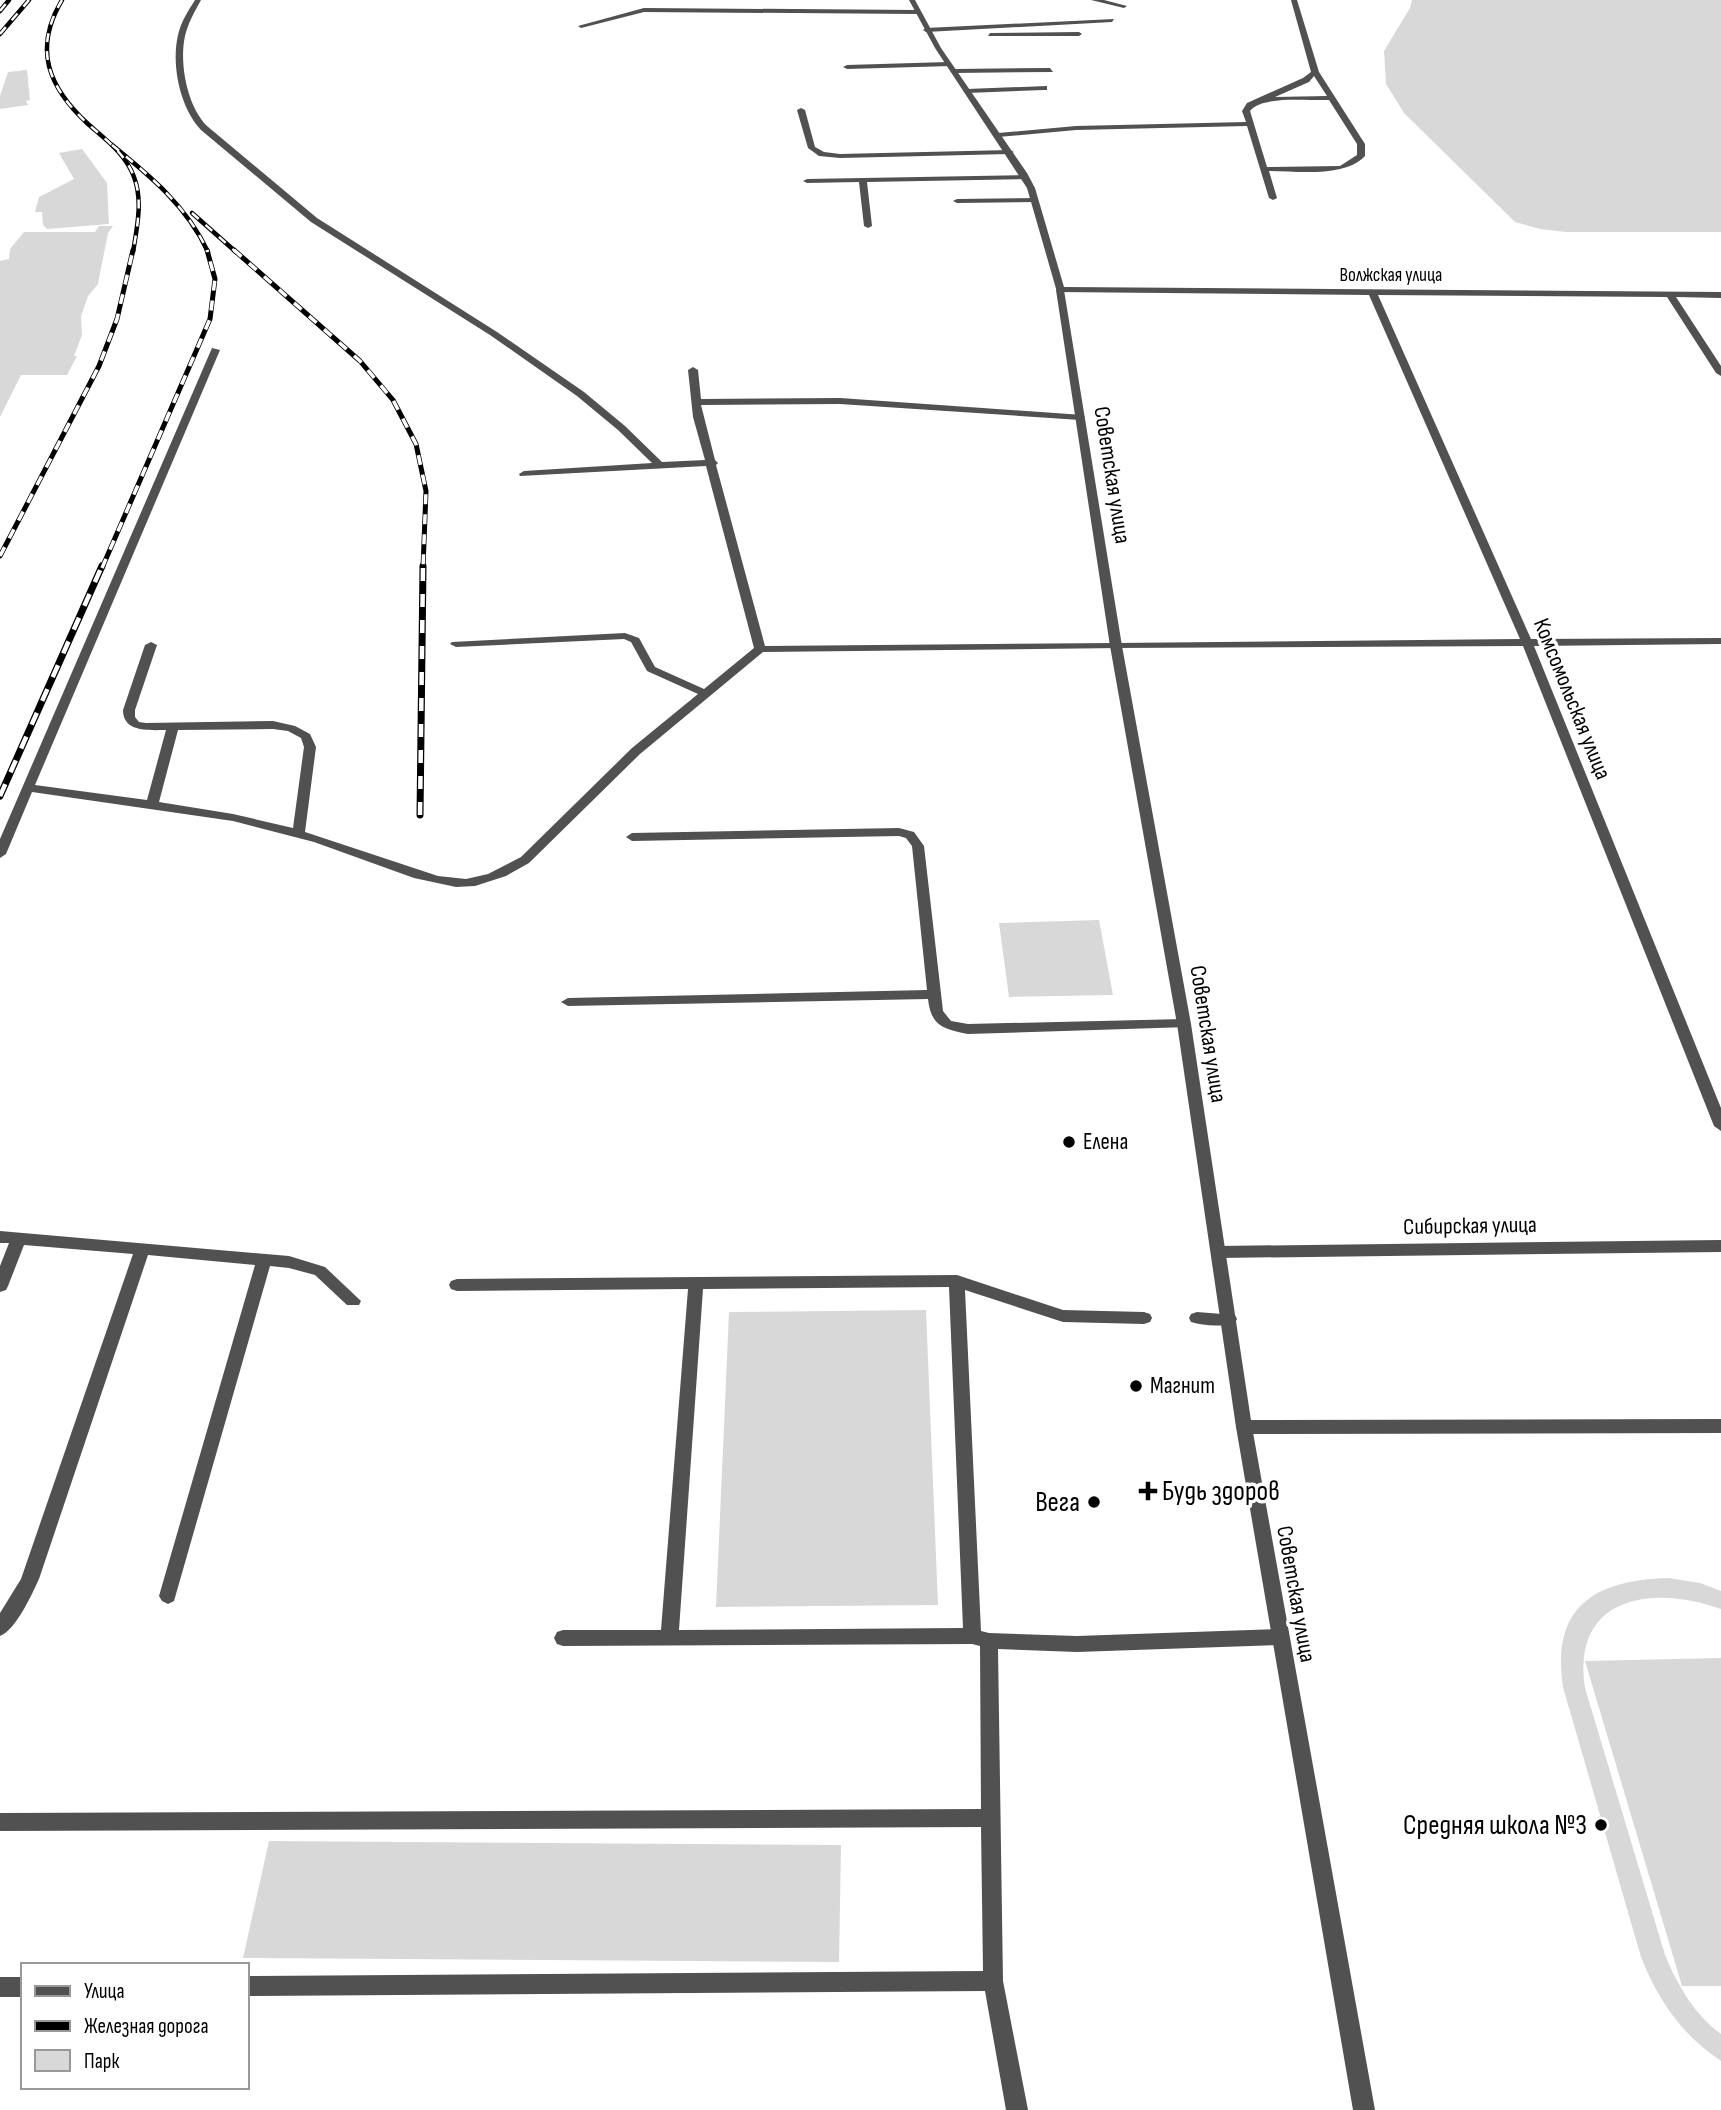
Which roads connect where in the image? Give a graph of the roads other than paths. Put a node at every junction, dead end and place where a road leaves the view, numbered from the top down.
1 (198, 0) edge
2 (912, 0) edge
3 (1094, 0) edge
4 (1294, 0) edge
5 (1124, 6) dead end
6 (917, 12) junction
7 (1112, 20) dead end
8 (581, 26) dead end
9 (928, 34) junction
10 (1079, 34) dead end
11 (948, 64) junction
12 (847, 67) dead end
13 (1050, 70) dead end
14 (954, 71) junction
15 (1315, 72) junction
16 (1044, 88) dead end
17 (967, 90) junction
18 (1332, 98) junction
19 (1263, 99) junction
20 (801, 110) dead end
21 (1250, 124) junction
22 (998, 135) junction
23 (1010, 152) junction
24 (1264, 169) junction
25 (1025, 177) junction
26 (863, 180) junction
27 (807, 181) dead end
28 (1273, 198) dead end
29 (1034, 200) junction
30 (957, 201) dead end
31 (868, 226) dead end
32 (1060, 290) junction
33 (1372, 292) junction
34 (1670, 295) junction
35 (1721, 295) edge
36 (215, 350) dead end
37 (693, 370) dead end
38 (1721, 373) edge
39 (696, 402) junction
40 (1080, 417) junction
41 (713, 463) junction
42 (660, 465) junction
43 (524, 474) dead end
44 (1721, 641) edge
45 (1527, 642) junction
46 (456, 644) dead end
47 (151, 645) dead end
48 (1116, 646) junction
49 (761, 649) junction
50 (706, 694) junction
51 (173, 727) junction
52 (28, 788) junction
53 (152, 806) junction
54 (299, 833) junction
55 (632, 837) dead end
56 (0, 854) edge
57 (934, 994) junction
58 (568, 1002) dead end
59 (1184, 1024) junction
60 (1721, 1126) edge
61 (0, 1237) edge
62 (19, 1238) junction
63 (1721, 1246) edge
64 (142, 1249) junction
65 (1219, 1252) junction
66 (264, 1259) junction
67 (957, 1281) junction
68 (696, 1283) junction
69 (457, 1284) dead end
70 (0, 1286) edge
71 (353, 1301) dead end
72 (1144, 1318) dead end
73 (1197, 1318) dead end
74 (1229, 1318) junction
75 (1721, 1426) edge
76 (1244, 1427) junction
77 (168, 1596) dead end
78 (0, 1628) edge
79 (669, 1637) junction
80 (1280, 1637) junction
81 (563, 1638) dead end
82 (981, 1639) junction
83 (991, 1818) junction
84 (0, 1822) edge
85 (993, 1981) junction
86 (248, 1986) edge
87 (0, 1987) edge
88 (21, 1987) edge
89 (1017, 2110) edge
90 (1364, 2110) edge

1 - 42 street
2 - 6 street, Советская улица
3 - 5 street
4 - 15 street
6 - 8 street
6 - 9 street, Советская улица
7 - 9 street
9 - 10 street
9 - 11 street, Советская улица
11 - 12 street
11 - 14 street, Советская улица
13 - 14 street
14 - 17 street, Советская улица
15 - 18 street
15 - 19 street
16 - 17 street
17 - 22 street, Советская улица
18 - 19 street
18 - 24 street
19 - 21 street
20 - 23 street
21 - 22 street
21 - 24 street
22 - 23 street, Советская улица
23 - 25 street, Советская улица
24 - 28 street
25 - 26 street
25 - 29 street, Советская улица
26 - 27 street
26 - 31 street
29 - 30 street
29 - 32 street, Советская улица
32 - 33 street, Волжская улица
32 - 40 street, Советская улица
33 - 34 street, Волжская улица
33 - 45 street, Комсомольская улица
34 - 35 street, Волжская улица
34 - 38 street
36 - 52 street
37 - 39 street
39 - 40 street
39 - 41 street
40 - 48 street, Советская улица
41 - 42 street
41 - 49 street
42 - 43 street
44 - 45 street
45 - 48 street
45 - 60 street, Комсомольская улица
46 - 50 street
47 - 51 street
48 - 49 street
48 - 59 street, Советская улица
49 - 50 street
50 - 54 street
51 - 53 street
51 - 54 street
52 - 53 street
52 - 56 street
53 - 54 street
55 - 57 street
57 - 58 street
57 - 59 street
59 - 65 street, Советская улица
61 - 62 street
62 - 64 street
62 - 70 street
63 - 65 street, Сибирская улица
64 - 66 street
64 - 78 street
65 - 74 street, Советская улица
66 - 71 street
66 - 77 street
67 - 68 street
67 - 72 street
67 - 82 street
68 - 69 street
68 - 79 street
73 - 74 street
74 - 76 street, Советская улица
75 - 76 street
76 - 80 street, Советская улица
79 - 81 street
79 - 82 street
80 - 82 street
80 - 90 street, Советская улица
82 - 83 street
83 - 84 street
83 - 85 street
85 - 86 street
85 - 89 street
87 - 88 street

